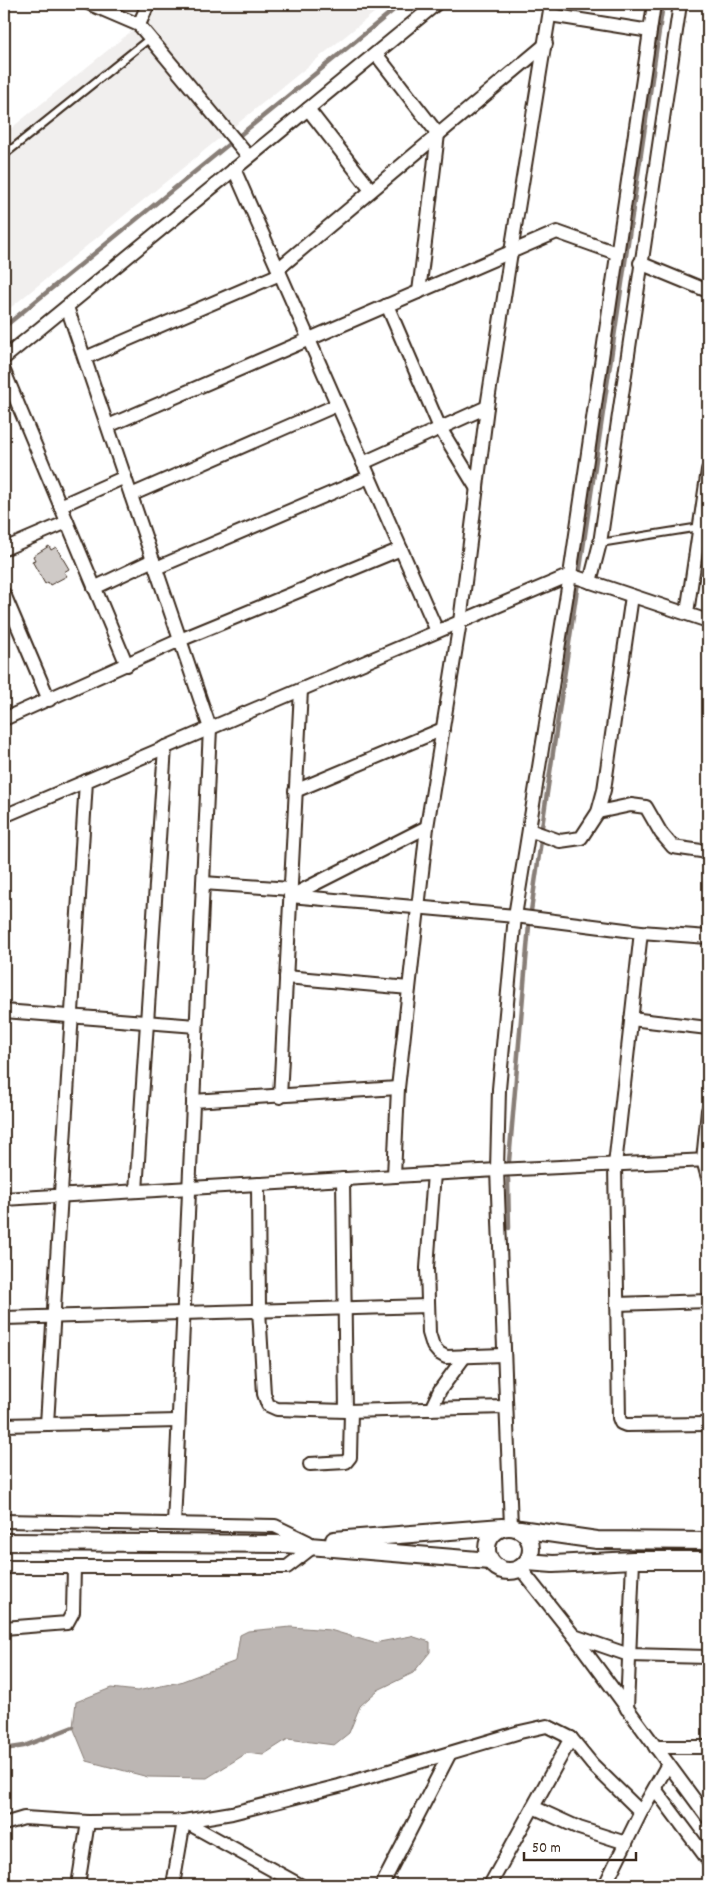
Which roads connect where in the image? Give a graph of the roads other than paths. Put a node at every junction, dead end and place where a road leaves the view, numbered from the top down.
1 (90, 4) edge
2 (148, 4) edge
3 (436, 4) edge
4 (654, 4) edge
5 (680, 4) edge
6 (551, 9) edge
7 (139, 25) junction
8 (650, 31) junction
9 (150, 38) junction
10 (546, 44) junction
11 (376, 54) junction
12 (308, 110) junction
13 (438, 134) junction
14 (246, 154) junction
15 (4, 155) edge
16 (234, 170) junction
17 (371, 190) junction
18 (511, 252) junction
19 (616, 253) junction
20 (640, 263) junction
21 (279, 272) junction
22 (708, 291) edge
23 (419, 292) junction
24 (387, 305) junction
25 (67, 307) junction
26 (308, 339) junction
27 (4, 358) edge
28 (85, 358) junction
29 (4, 372) edge
30 (338, 405) junction
31 (487, 407) junction
32 (108, 426) junction
33 (440, 428) junction
34 (363, 463) junction
35 (708, 470) edge
36 (369, 476) junction
37 (125, 477) junction
38 (477, 490) junction
39 (131, 495) junction
40 (60, 506) junction
41 (67, 522) junction
42 (700, 527) junction
43 (600, 543) junction
44 (4, 549) edge
45 (401, 549) junction
46 (154, 564) junction
47 (570, 575) junction
48 (590, 582) junction
49 (94, 588) junction
50 (4, 594) edge
51 (632, 596) junction
52 (687, 613) junction
53 (460, 622) junction
54 (708, 622) edge
55 (437, 631) junction
56 (180, 640) junction
57 (127, 665) junction
58 (300, 690) junction
59 (49, 700) junction
60 (4, 719) edge
61 (210, 728) junction
62 (443, 729) junction
63 (165, 747) junction
64 (86, 781) junction
65 (295, 791) junction
66 (598, 812) junction
67 (4, 816) edge
68 (427, 827) junction
69 (529, 830) junction
70 (708, 852) edge
71 (203, 883) junction
72 (290, 893) junction
73 (418, 908) junction
74 (515, 916) junction
75 (641, 932) junction
76 (708, 937) edge
77 (286, 977) junction
78 (409, 988) junction
79 (4, 1011) edge
80 (71, 1016) junction
81 (631, 1019) junction
82 (147, 1022) junction
83 (196, 1026) junction
84 (708, 1028) edge
85 (398, 1088) junction
86 (280, 1097) junction
87 (193, 1101) junction
88 (708, 1110) edge
89 (705, 1160) edge
90 (615, 1164) junction
91 (497, 1170) junction
92 (434, 1173) junction
93 (394, 1176) junction
94 (708, 1178) edge
95 (343, 1179) junction
96 (258, 1184) junction
97 (188, 1188) junction
98 (136, 1191) junction
99 (60, 1196) junction
100 (4, 1199) edge
101 (708, 1301) edge
102 (617, 1304) junction
103 (428, 1306) junction
104 (345, 1307) junction
105 (259, 1310) junction
106 (184, 1312) junction
107 (53, 1317) junction
108 (4, 1318) edge
109 (503, 1355) junction
110 (465, 1356) junction
111 (506, 1407) junction
112 (431, 1409) junction
113 (348, 1411) junction
114 (178, 1421) junction
115 (46, 1424) junction
116 (708, 1424) edge
117 (4, 1426) edge
118 (310, 1464) dead end
119 (4, 1521) edge
120 (174, 1524) junction
121 (511, 1528) junction
122 (708, 1541) edge
123 (4, 1542) edge
124 (311, 1544) junction
125 (633, 1560) junction
126 (708, 1560) edge
127 (490, 1561) junction
128 (524, 1565) junction
129 (4, 1567) edge
130 (74, 1567) junction
131 (4, 1628) edge
132 (574, 1636) junction
133 (629, 1655) junction
134 (708, 1657) edge
135 (627, 1709) junction
136 (571, 1738) junction
137 (655, 1746) junction
138 (708, 1747) edge
139 (450, 1753) junction
140 (668, 1764) junction
141 (655, 1790) junction
142 (533, 1807) junction
143 (641, 1812) junction
144 (708, 1818) edge
145 (184, 1820) junction
146 (6, 1821) edge
147 (88, 1822) junction
148 (626, 1844) junction
149 (708, 1860) edge
150 (78, 1885) edge
151 (173, 1885) edge
152 (300, 1885) edge
153 (382, 1885) edge
154 (490, 1885) edge
155 (606, 1885) edge

1 - 7 street
2 - 7 street
3 - 11 street
4 - 8 street
5 - 20 street
6 - 8 street
6 - 10 street
7 - 9 street
8 - 19 street
9 - 14 street
9 - 15 lane
10 - 13 street
10 - 18 street
11 - 12 street
11 - 13 street
12 - 14 street
12 - 17 street
13 - 17 street
13 - 23 street
14 - 16 street
16 - 21 street
16 - 25 street
17 - 21 street
18 - 19 street
18 - 23 street
18 - 31 street
19 - 47 street
20 - 22 street
20 - 43 street
21 - 26 street
21 - 28 street
23 - 24 street
24 - 26 street
24 - 33 street
25 - 27 street
25 - 28 street
26 - 30 street
26 - 32 street
28 - 32 street
29 - 40 street
30 - 34 street
30 - 39 street
31 - 33 street
31 - 38 street
32 - 37 street
33 - 34 street
33 - 38 street
34 - 36 street
35 - 42 street
36 - 45 street
36 - 46 street
37 - 39 street
37 - 40 street
38 - 53 street
39 - 46 street
40 - 41 street
41 - 44 street
41 - 49 street
42 - 43 lane
42 - 52 street
43 - 48 street
45 - 55 street
45 - 56 street
46 - 49 street
46 - 56 street
47 - 48 street
47 - 53 street
47 - 69 street
48 - 51 street
49 - 57 street
50 - 59 street
51 - 52 street
51 - 66 street
52 - 54 street
53 - 55 street
53 - 62 street
55 - 58 street
56 - 57 street
56 - 61 street
57 - 59 street
58 - 61 street
58 - 65 street
59 - 60 street
61 - 63 street
61 - 71 street
62 - 65 street
62 - 68 street
63 - 64 street
63 - 82 street
64 - 67 street
64 - 80 street
65 - 72 street
66 - 69 street
66 - 70 street
68 - 72 street
68 - 73 street
69 - 74 street
71 - 72 street
71 - 83 street
72 - 73 street
72 - 77 street
73 - 74 street
73 - 78 street
74 - 75 street
74 - 91 street
75 - 76 street
75 - 81 street
77 - 78 street
77 - 86 street
78 - 85 street
79 - 80 street
80 - 82 street
80 - 99 street
81 - 84 street
81 - 90 street
82 - 83 street
82 - 98 street
83 - 87 street
85 - 86 street
85 - 93 street
86 - 87 street
87 - 97 street
88 - 89 street
89 - 90 street
89 - 94 street
90 - 91 street
90 - 102 street
91 - 92 street
91 - 109 street
92 - 93 street
92 - 103 street
93 - 95 street
95 - 96 street
95 - 104 street
96 - 97 street
96 - 105 street
97 - 98 street
97 - 106 street
98 - 99 street
99 - 100 street
99 - 107 street
101 - 102 street
102 - 116 street
103 - 104 street
103 - 110 street
104 - 105 street
104 - 113 street
105 - 106 street
105 - 113 street
106 - 107 street
106 - 114 street
107 - 108 street
107 - 115 street
109 - 110 street
109 - 111 street
110 - 112 street
111 - 112 street
111 - 121 street
112 - 113 street
113 - 118 street
114 - 115 street
114 - 120 street
115 - 117 street
119 - 120 street
120 - 124 street
121 - 122 street
121 - 124 street
121 - 127 street
121 - 128 street
123 - 124 street
124 - 127 street
124 - 130 street
125 - 126 street
125 - 128 street
125 - 133 street
127 - 128 street
128 - 132 street
129 - 130 street
130 - 131 street
132 - 133 street
132 - 135 street
133 - 134 street
133 - 135 street
135 - 137 street
136 - 139 street
136 - 142 street
136 - 143 street
137 - 138 street
137 - 140 street
139 - 145 street
139 - 153 street
140 - 141 street
140 - 144 street
141 - 143 street
141 - 149 street
142 - 148 street
142 - 154 street
143 - 148 street
145 - 147 street
145 - 151 street
145 - 152 street
146 - 147 street
147 - 150 street
148 - 155 street

